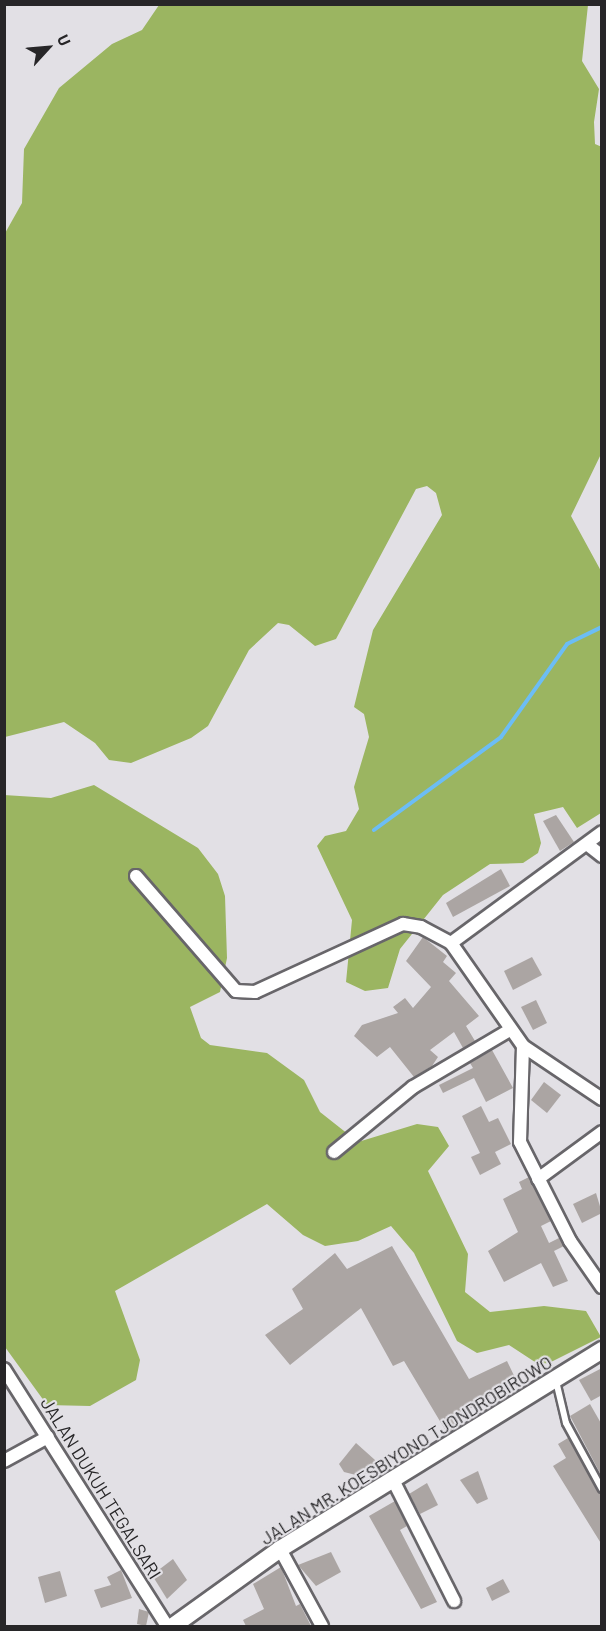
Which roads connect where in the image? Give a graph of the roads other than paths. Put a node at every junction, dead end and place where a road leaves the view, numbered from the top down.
1 (602, 832) edge
2 (588, 844) junction
3 (602, 856) edge
4 (136, 876) dead end
5 (451, 943) junction
6 (508, 1031) junction
7 (523, 1046) junction
8 (602, 1099) edge
9 (602, 1132) edge
10 (334, 1152) dead end
11 (538, 1179) junction
12 (602, 1287) edge
13 (602, 1350) edge
14 (4, 1370) edge
15 (556, 1381) junction
16 (48, 1437) junction
17 (4, 1461) edge
18 (392, 1478) junction
19 (602, 1489) edge
20 (280, 1549) junction
21 (454, 1601) dead end
22 (167, 1626) edge
23 (173, 1626) edge
24 (322, 1626) edge

1 - 2 street
2 - 3 street
2 - 5 street
4 - 5 street
5 - 6 street
6 - 7 street
6 - 10 street
7 - 8 street
7 - 11 street
9 - 11 street
11 - 12 street
13 - 15 main road, JALAN MR. KOESBIYONO TJONDROBIROWO
14 - 16 street, JALAN DUKUH TEGALSARI
15 - 18 main road, JALAN MR. KOESBIYONO TJONDROBIROWO
15 - 19 lane
16 - 17 street
16 - 22 street, JALAN DUKUH TEGALSARI
18 - 20 main road, JALAN MR. KOESBIYONO TJONDROBIROWO
18 - 21 street
20 - 23 main road, JALAN MR. KOESBIYONO TJONDROBIROWO
20 - 24 street

